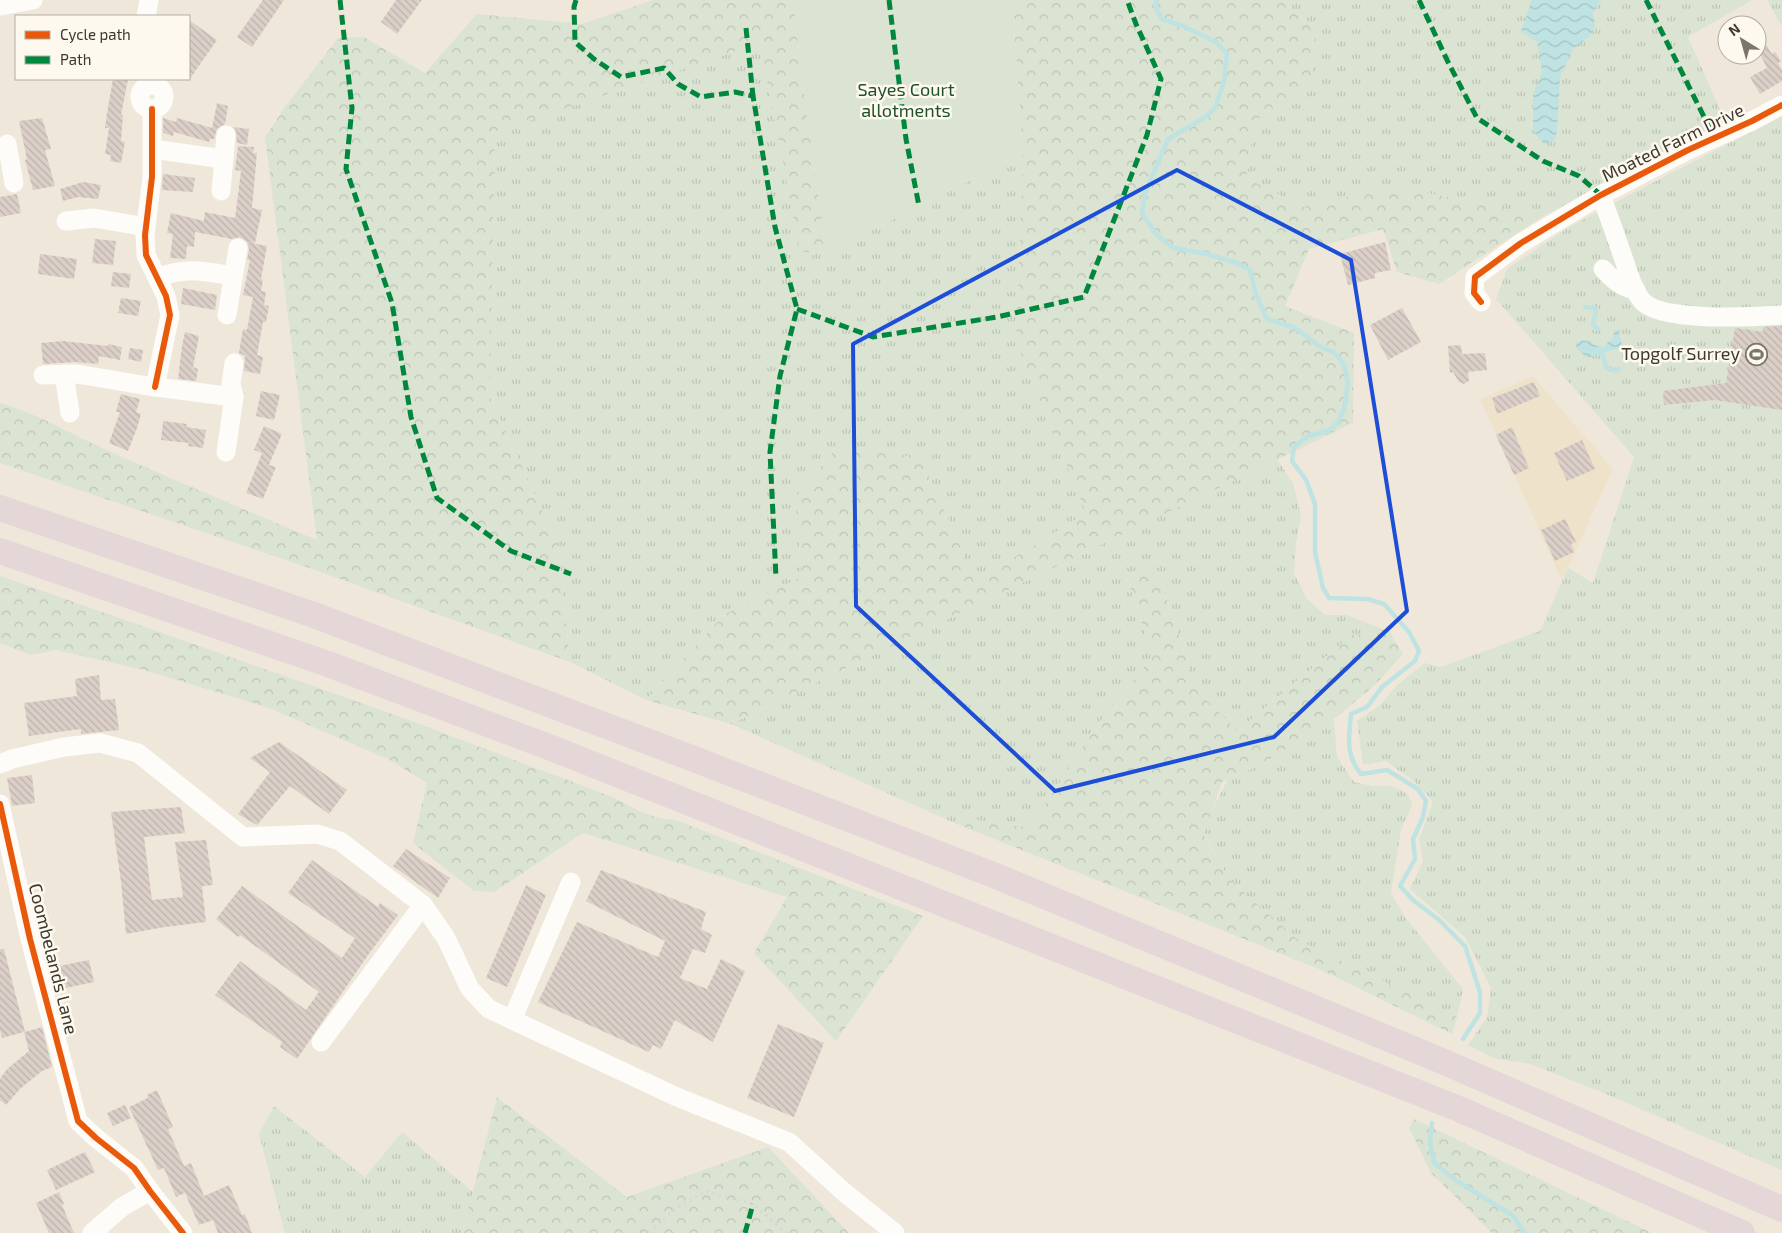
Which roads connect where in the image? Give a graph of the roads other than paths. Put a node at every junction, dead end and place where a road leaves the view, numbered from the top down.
1 (33, 0) edge
2 (149, 0) edge
3 (0, 6) edge
4 (146, 15) edge
5 (150, 82) edge
6 (1782, 105) edge
7 (226, 135) dead end
8 (7, 144) dead end
9 (152, 149) junction
10 (224, 158) junction
11 (8, 172) edge
12 (221, 190) dead end
13 (1601, 195) junction
14 (66, 221) dead end
15 (146, 227) junction
16 (238, 248) dead end
17 (1603, 269) dead end
18 (233, 276) junction
19 (158, 277) junction
20 (1636, 290) junction
21 (1481, 302) dead end
22 (227, 315) dead end
23 (1782, 315) edge
24 (234, 363) dead end
25 (64, 374) junction
26 (43, 375) dead end
27 (155, 387) junction
28 (234, 397) junction
29 (70, 413) dead end
30 (226, 452) dead end
31 (0, 508) edge
32 (0, 551) edge
33 (0, 764) edge
34 (0, 804) edge
35 (571, 882) dead end
36 (423, 905) junction
37 (512, 1020) junction
38 (321, 1042) dead end
39 (150, 1191) junction
40 (1782, 1209) edge
41 (92, 1233) edge
42 (183, 1233) edge
43 (895, 1233) edge
44 (1742, 1233) edge

1 - 3 street
2 - 4 street
5 - 9 street
6 - 13 street, Moated Farm Drive
7 - 10 street
8 - 11 street
9 - 10 street
9 - 15 street
10 - 12 street
13 - 20 street
13 - 21 street, Moated Farm Drive
14 - 15 street
15 - 19 street
16 - 18 street
17 - 20 street
18 - 19 street
18 - 22 street
19 - 27 street
20 - 23 street
24 - 28 street
25 - 26 street
25 - 27 street
25 - 29 street
27 - 28 street
28 - 30 street
31 - 40 highway
32 - 44 highway
33 - 36 street
34 - 39 street, Coombelands Lane
35 - 37 street
36 - 37 street
36 - 38 street
37 - 43 street
39 - 41 street
39 - 42 street

